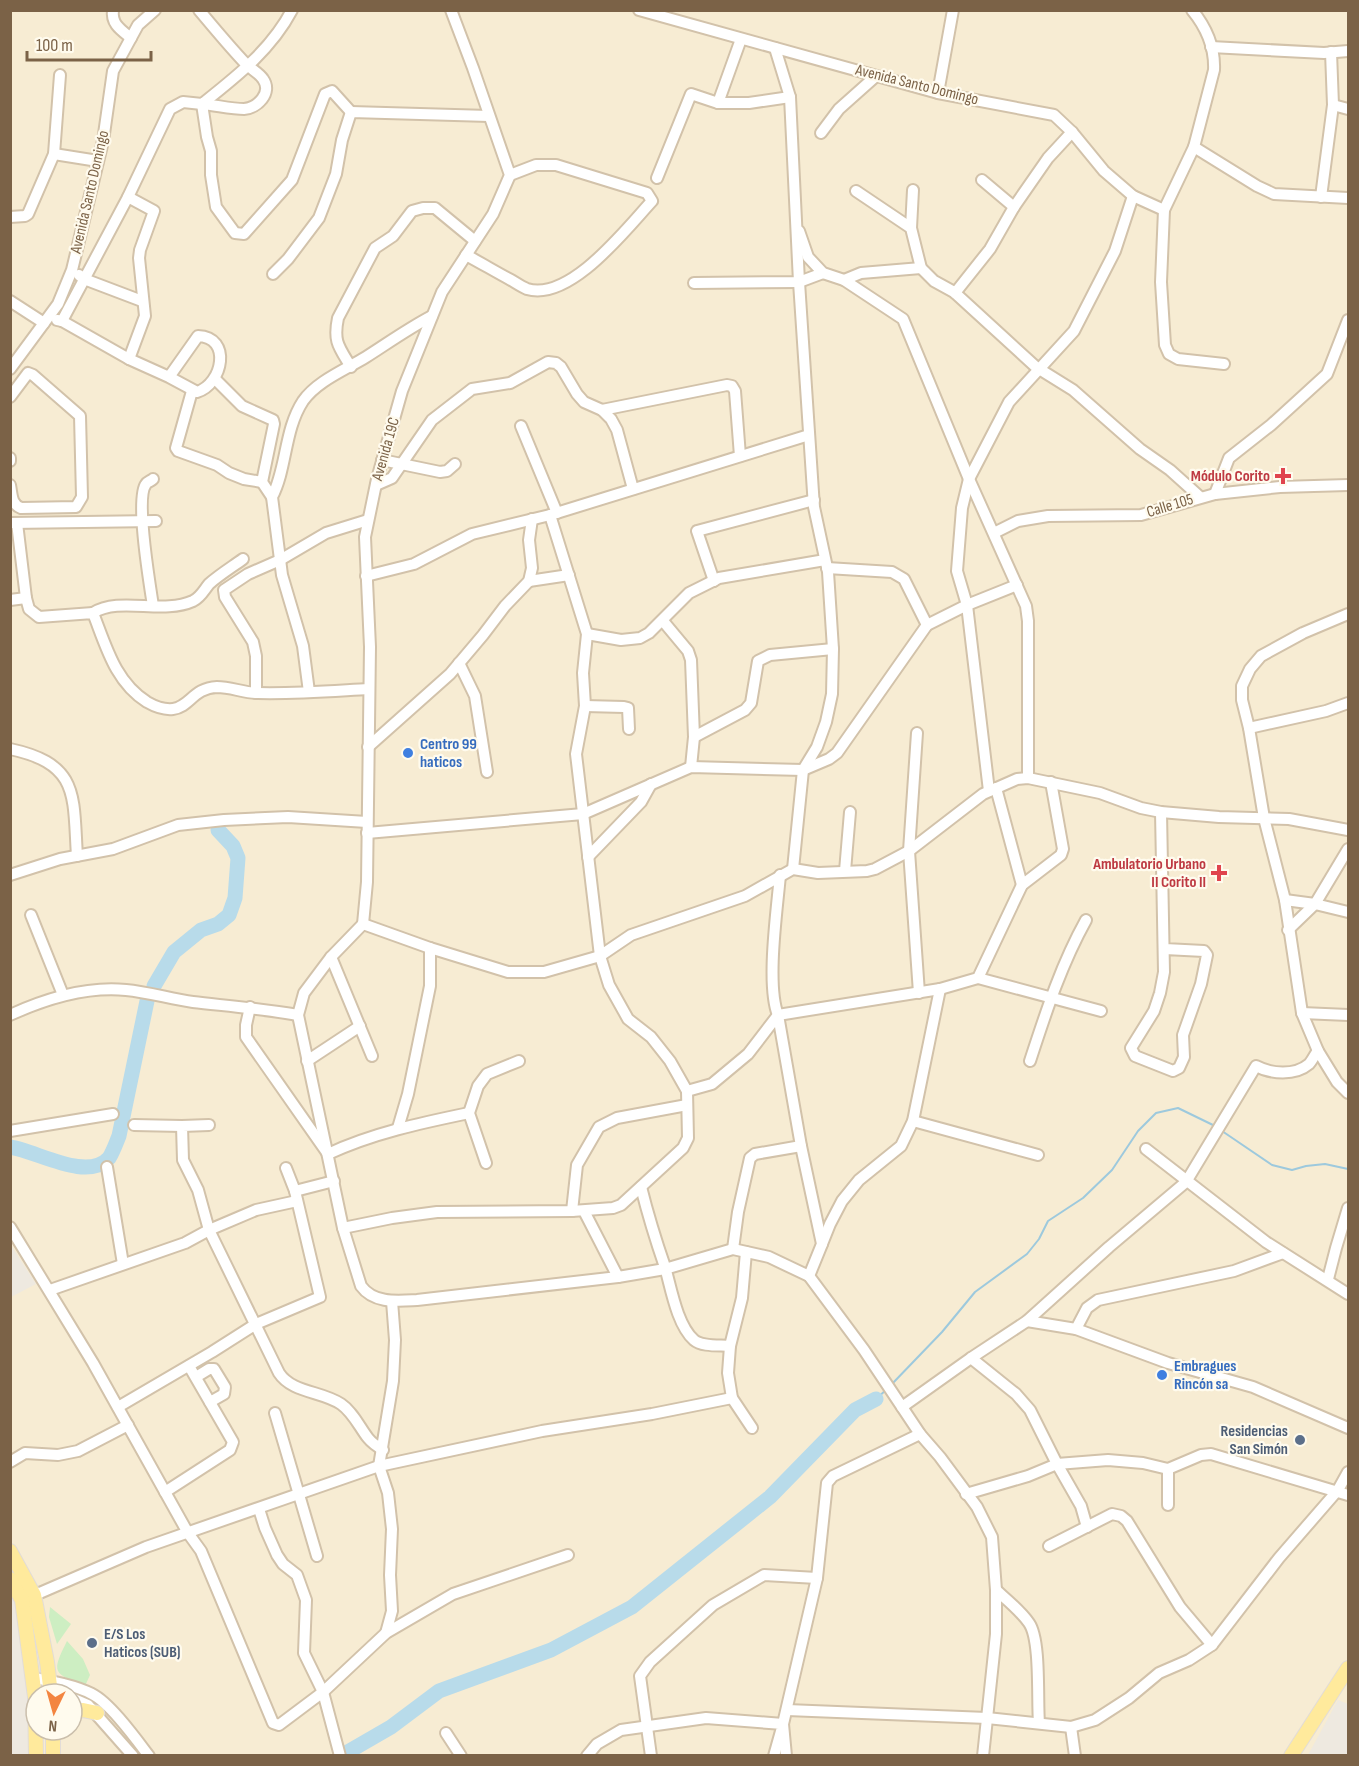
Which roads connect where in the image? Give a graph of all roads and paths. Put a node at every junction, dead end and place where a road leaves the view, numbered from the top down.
1 (113, 10) edge
2 (155, 10) edge
3 (198, 10) edge
4 (292, 10) edge
5 (451, 10) edge
6 (639, 10) edge
7 (953, 10) edge
8 (1192, 10) edge
9 (131, 38) junction
10 (741, 39) junction
11 (1211, 47) junction
12 (775, 48) junction
13 (1348, 51) edge
14 (1331, 52) junction
15 (248, 67) junction
16 (60, 75) dead end
17 (876, 76) junction
18 (938, 93) junction
19 (790, 98) junction
20 (718, 103) junction
21 (202, 104) junction
22 (1333, 105) junction
23 (1348, 109) edge
24 (351, 112) junction
25 (489, 116) junction
26 (1072, 132) junction
27 (822, 133) dead end
28 (1194, 147) junction
29 (54, 154) junction
30 (98, 161) junction
31 (510, 175) junction
32 (657, 178) dead end
33 (982, 180) dead end
34 (914, 190) dead end
35 (856, 191) dead end
36 (1133, 196) junction
37 (129, 197) junction
38 (1321, 197) junction
39 (1348, 198) edge
40 (1014, 207) junction
41 (1164, 210) junction
42 (10, 217) edge
43 (796, 219) junction
44 (911, 228) junction
45 (476, 241) junction
46 (466, 255) junction
47 (921, 268) junction
48 (72, 270) junction
49 (823, 273) junction
50 (273, 274) dead end
51 (84, 279) junction
52 (844, 280) junction
53 (799, 282) junction
54 (694, 283) dead end
55 (955, 293) junction
56 (10, 301) edge
57 (142, 301) junction
58 (432, 316) junction
59 (46, 320) junction
60 (1348, 320) edge
61 (62, 321) junction
62 (129, 359) junction
63 (1224, 364) dead end
64 (351, 367) junction
65 (10, 369) edge
66 (1040, 370) junction
67 (169, 377) junction
68 (215, 379) junction
69 (192, 391) junction
70 (10, 397) edge
71 (602, 410) junction
72 (521, 426) dead end
73 (809, 435) junction
74 (740, 456) junction
75 (382, 460) junction
76 (402, 463) junction
77 (455, 464) dead end
78 (153, 479) dead end
79 (969, 479) junction
80 (262, 482) junction
81 (10, 485) edge
82 (376, 485) junction
83 (1348, 485) edge
84 (633, 489) junction
85 (1215, 494) junction
86 (272, 497) junction
87 (1200, 497) junction
88 (814, 500) junction
89 (554, 514) junction
90 (532, 519) junction
91 (368, 520) junction
92 (142, 521) junction
93 (156, 521) dead end
94 (14, 523) edge
95 (994, 533) junction
96 (243, 560) dead end
97 (280, 560) junction
98 (826, 564) junction
99 (569, 575) junction
100 (366, 576) junction
101 (714, 580) junction
102 (529, 581) junction
103 (1017, 585) junction
104 (26, 598) junction
105 (10, 600) edge
106 (967, 605) junction
107 (153, 606) junction
108 (93, 613) junction
109 (1348, 614) edge
110 (663, 621) junction
111 (927, 626) junction
112 (587, 634) junction
113 (833, 649) junction
114 (459, 663) junction
115 (369, 690) junction
116 (309, 692) junction
117 (256, 693) junction
118 (1348, 703) edge
119 (585, 706) junction
120 (1249, 728) junction
121 (630, 729) dead end
122 (917, 733) dead end
123 (694, 737) junction
124 (368, 747) junction
125 (10, 749) edge
126 (691, 766) junction
127 (803, 770) junction
128 (487, 772) dead end
129 (1028, 778) junction
130 (1051, 782) junction
131 (651, 784) junction
132 (993, 789) junction
133 (850, 812) dead end
134 (1161, 812) junction
135 (582, 814) junction
136 (1264, 818) junction
137 (367, 828) junction
138 (1348, 830) edge
139 (1348, 849) edge
140 (909, 850) junction
141 (77, 856) junction
142 (588, 857) junction
143 (793, 869) junction
144 (845, 871) junction
145 (10, 875) edge
146 (780, 875) junction
147 (1022, 885) junction
148 (1285, 900) junction
149 (1315, 904) junction
150 (1348, 912) edge
151 (31, 915) dead end
152 (1086, 920) dead end
153 (363, 924) junction
154 (1288, 930) junction
155 (430, 948) junction
156 (1165, 949) junction
157 (600, 956) junction
158 (331, 957) junction
159 (978, 978) junction
160 (940, 989) junction
161 (919, 993) junction
162 (63, 995) junction
163 (1050, 997) junction
164 (250, 1007) junction
165 (1101, 1011) dead end
166 (1302, 1013) junction
167 (298, 1015) junction
168 (778, 1015) junction
169 (1348, 1015) edge
170 (10, 1016) edge
171 (360, 1026) junction
172 (1318, 1051) junction
173 (372, 1056) dead end
174 (307, 1060) junction
175 (519, 1061) dead end
176 (1030, 1061) dead end
177 (687, 1091) junction
178 (1348, 1093) edge
179 (687, 1105) junction
180 (469, 1113) junction
181 (113, 1114) dead end
182 (913, 1121) junction
183 (134, 1125) dead end
184 (209, 1125) dead end
185 (182, 1126) junction
186 (398, 1128) junction
187 (10, 1131) edge
188 (801, 1146) junction
189 (1146, 1149) dead end
190 (328, 1154) junction
191 (1038, 1155) dead end
192 (486, 1163) dead end
193 (107, 1167) dead end
194 (286, 1168) dead end
195 (334, 1181) junction
196 (1186, 1182) junction
197 (641, 1187) junction
198 (296, 1196) junction
199 (1348, 1208) edge
200 (572, 1211) junction
201 (584, 1211) junction
202 (10, 1227) edge
203 (343, 1228) junction
204 (209, 1230) junction
205 (822, 1244) junction
206 (733, 1249) junction
207 (746, 1252) junction
208 (1283, 1253) junction
209 (123, 1264) junction
210 (665, 1269) junction
211 (809, 1276) junction
212 (618, 1277) junction
213 (1328, 1279) junction
214 (50, 1290) junction
215 (1348, 1294) edge
216 (392, 1301) junction
217 (1027, 1321) junction
218 (256, 1324) junction
219 (1076, 1329) junction
220 (730, 1346) junction
221 (972, 1358) junction
222 (189, 1366) junction
223 (196, 1377) junction
224 (732, 1398) junction
225 (210, 1402) junction
226 (118, 1407) junction
227 (902, 1407) junction
228 (275, 1413) dead end
229 (128, 1425) junction
230 (752, 1428) dead end
231 (1348, 1428) edge
232 (920, 1434) junction
233 (383, 1450) junction
234 (10, 1462) edge
235 (1057, 1464) junction
236 (379, 1466) junction
237 (1168, 1469) junction
238 (1348, 1472) edge
239 (165, 1492) junction
240 (300, 1493) junction
241 (1343, 1493) edge
242 (966, 1494) junction
243 (1168, 1505) dead end
244 (259, 1509) junction
245 (1087, 1527) junction
246 (188, 1533) junction
247 (1049, 1546) dead end
248 (10, 1551) edge
249 (568, 1555) dead end
250 (317, 1556) dead end
251 (10, 1578) edge
252 (817, 1578) junction
253 (996, 1590) junction
254 (28, 1597) junction
255 (386, 1633) junction
256 (1212, 1645) junction
257 (1348, 1668) edge
258 (33, 1678) junction
259 (34, 1682) edge
260 (41, 1682) edge
261 (49, 1682) edge
262 (323, 1692) junction
263 (84, 1693) edge
264 (84, 1703) edge
265 (84, 1710) edge
266 (787, 1710) junction
267 (97, 1713) junction
268 (987, 1718) junction
269 (1038, 1723) junction
270 (783, 1724) junction
271 (647, 1726) junction
272 (1071, 1727) junction
273 (446, 1733) dead end
274 (133, 1755) edge
275 (149, 1755) edge
276 (340, 1755) edge
277 (460, 1755) edge
278 (587, 1755) edge
279 (651, 1755) edge
280 (774, 1755) edge
281 (786, 1755) edge
282 (983, 1755) edge
283 (1075, 1755) edge
284 (1292, 1755) edge

1 - 9 street
2 - 9 street, Avenida Santo Domingo
3 - 15 street
4 - 15 street
5 - 25 street
6 - 10 street, Avenida Santo Domingo
7 - 18 street
8 - 11 street
9 - 30 street, Avenida Santo Domingo
10 - 12 street, Avenida Santo Domingo
10 - 20 street
11 - 14 street
11 - 28 street
12 - 17 street, Avenida Santo Domingo
12 - 19 street
13 - 14 street
14 - 22 street
15 - 21 street
15 - 21 street
16 - 29 street
17 - 18 street, Avenida Santo Domingo
17 - 27 street
18 - 26 street, Avenida Santo Domingo
19 - 20 street
19 - 43 street
20 - 32 street
21 - 24 street
21 - 37 street
22 - 23 street
22 - 38 street
24 - 25 street
24 - 50 street
25 - 31 street
26 - 36 street, Avenida Santo Domingo
26 - 40 street
28 - 38 street
28 - 41 street
29 - 30 street
29 - 42 street
30 - 48 street, Avenida Santo Domingo
31 - 45 street, Avenida 19C
31 - 46 street
33 - 40 street
34 - 44 street
35 - 44 street
36 - 41 street, Avenida Santo Domingo
36 - 66 street
37 - 51 street
37 - 57 street
38 - 39 street
40 - 55 street
41 - 63 street
43 - 49 street
43 - 53 street
44 - 47 street
45 - 46 street, Avenida 19C
45 - 64 street
46 - 58 street, Avenida 19C
47 - 52 street
47 - 55 street
48 - 51 street
48 - 59 street, Avenida Santo Domingo
49 - 52 street
49 - 53 street
51 - 57 street
51 - 61 street
52 - 79 street
53 - 54 street
53 - 73 street
55 - 66 street
56 - 59 street
57 - 62 street
58 - 64 street
58 - 75 street, Avenida 19C
59 - 61 street
59 - 65 street, Avenida Santo Domingo
60 - 85 street
61 - 62 street
62 - 67 street
64 - 86 street
66 - 79 street
66 - 87 street
67 - 68 street
67 - 69 street
68 - 69 street
68 - 80 street
69 - 80 street
70 - 81 street
71 - 74 street
71 - 76 street
71 - 84 street
72 - 89 street
73 - 74 street
73 - 88 street
74 - 84 street
75 - 76 street
75 - 82 street, Avenida 19C
76 - 77 street
76 - 82 street
78 - 92 street
79 - 95 street
79 - 106 street
80 - 86 street
82 - 91 street, Avenida 19C
83 - 85 street, Calle 105
84 - 89 street
85 - 87 street, Calle 105
86 - 97 street
87 - 95 street, Calle 105
88 - 98 street
88 - 101 street
89 - 90 street
89 - 99 street
90 - 100 street
90 - 102 street
91 - 97 street
91 - 100 street, Avenida 19C
92 - 93 street
92 - 94 street
92 - 107 street
94 - 104 street
95 - 103 street
96 - 107 street
97 - 116 street
97 - 117 street
98 - 101 street
98 - 111 street
98 - 113 street
99 - 102 street
99 - 112 street
100 - 115 street, Avenida 19C
101 - 110 street
102 - 114 street
103 - 106 street
103 - 129 street
104 - 105 street
104 - 108 street
106 - 111 street
106 - 132 street
107 - 108 street
108 - 117 street
109 - 120 street
110 - 112 street
110 - 123 street
111 - 127 street
112 - 119 street
113 - 123 street
113 - 127 street
114 - 124 street
114 - 128 street
115 - 116 street
115 - 124 street, Avenida 19C
116 - 117 street
118 - 120 street
119 - 121 street
119 - 135 street
120 - 136 street
122 - 140 street
123 - 126 street
124 - 137 street, Avenida 19C
125 - 141 street
126 - 127 street
126 - 131 street
127 - 143 street
129 - 130 street
129 - 132 street
130 - 134 street
130 - 147 street
131 - 135 street
131 - 142 street
132 - 140 street
132 - 147 street
133 - 144 street
134 - 136 street
134 - 156 street
135 - 137 street
135 - 142 street
136 - 138 street
136 - 148 street
137 - 141 street
137 - 153 street, Avenida 19C
139 - 149 street
140 - 144 street
140 - 161 street
141 - 145 street
142 - 157 street
143 - 144 street
143 - 146 street
146 - 157 street
146 - 168 street
147 - 159 street
148 - 149 street
148 - 154 street
149 - 150 street
149 - 154 street
151 - 162 street
152 - 163 street
153 - 155 street
153 - 158 street
154 - 166 street
155 - 157 street
155 - 186 street
156 - 156 street
157 - 177 street
158 - 167 street
158 - 171 street
159 - 160 street
159 - 163 street
160 - 161 street
160 - 182 street
161 - 168 street
162 - 164 street
162 - 170 street
163 - 165 street
163 - 176 street
164 - 167 street
164 - 190 street
166 - 169 street
166 - 172 street
167 - 174 street
168 - 177 street
168 - 188 street
171 - 173 street
171 - 174 street
172 - 178 street
172 - 196 street
174 - 190 street
175 - 180 street
177 - 179 street
179 - 197 street
179 - 200 street
180 - 186 street
180 - 192 street
181 - 187 street
182 - 191 street
182 - 205 street
183 - 185 street
184 - 185 street
185 - 204 street
186 - 190 street
188 - 205 street
188 - 206 street
189 - 196 street
190 - 195 street
193 - 209 street
194 - 198 street
195 - 198 street
195 - 203 street
196 - 208 street
196 - 217 street
197 - 201 street
197 - 210 street
198 - 204 street
198 - 218 street
199 - 213 street
200 - 201 street
200 - 203 street
201 - 212 street
202 - 214 street
203 - 216 street
204 - 209 street
204 - 218 street
205 - 211 street
206 - 207 street
206 - 210 street
207 - 211 street
207 - 220 street
208 - 213 street
208 - 219 street
209 - 214 street
210 - 212 street
210 - 220 street
211 - 227 street
212 - 216 street
213 - 215 street
214 - 226 street
216 - 233 street
217 - 219 street
217 - 221 street
218 - 222 street
218 - 233 street
219 - 231 street
220 - 224 street
221 - 227 street
221 - 235 street
222 - 223 street
222 - 226 street
223 - 225 street
223 - 225 street
224 - 230 street
224 - 236 street
225 - 239 street
226 - 229 street
227 - 232 street
228 - 240 street
229 - 234 street
229 - 239 street
232 - 242 street
232 - 252 street
233 - 236 street
235 - 237 street
235 - 242 street
235 - 245 street
236 - 240 street
236 - 255 street
237 - 241 street
237 - 243 street
238 - 241 street
239 - 246 street
240 - 244 street
240 - 250 street
241 - 256 street
242 - 253 street
244 - 246 street
244 - 262 street
245 - 247 street
245 - 256 street
246 - 254 street
246 - 262 street
248 - 254 main road
249 - 255 street
251 - 254 main road
252 - 266 street
252 - 271 street
253 - 268 street
253 - 269 street
254 - 258 main road
254 - 261 main road
255 - 262 street
256 - 272 street
257 - 284 main road
258 - 259 main road
258 - 260 street
262 - 276 street
263 - 275 street
264 - 267 street
265 - 267 main road
266 - 268 street
266 - 270 street
267 - 274 street
268 - 269 street
268 - 282 street
269 - 272 street
270 - 271 street
270 - 280 street
270 - 281 street
271 - 278 street
271 - 279 street
272 - 283 street
273 - 277 street

